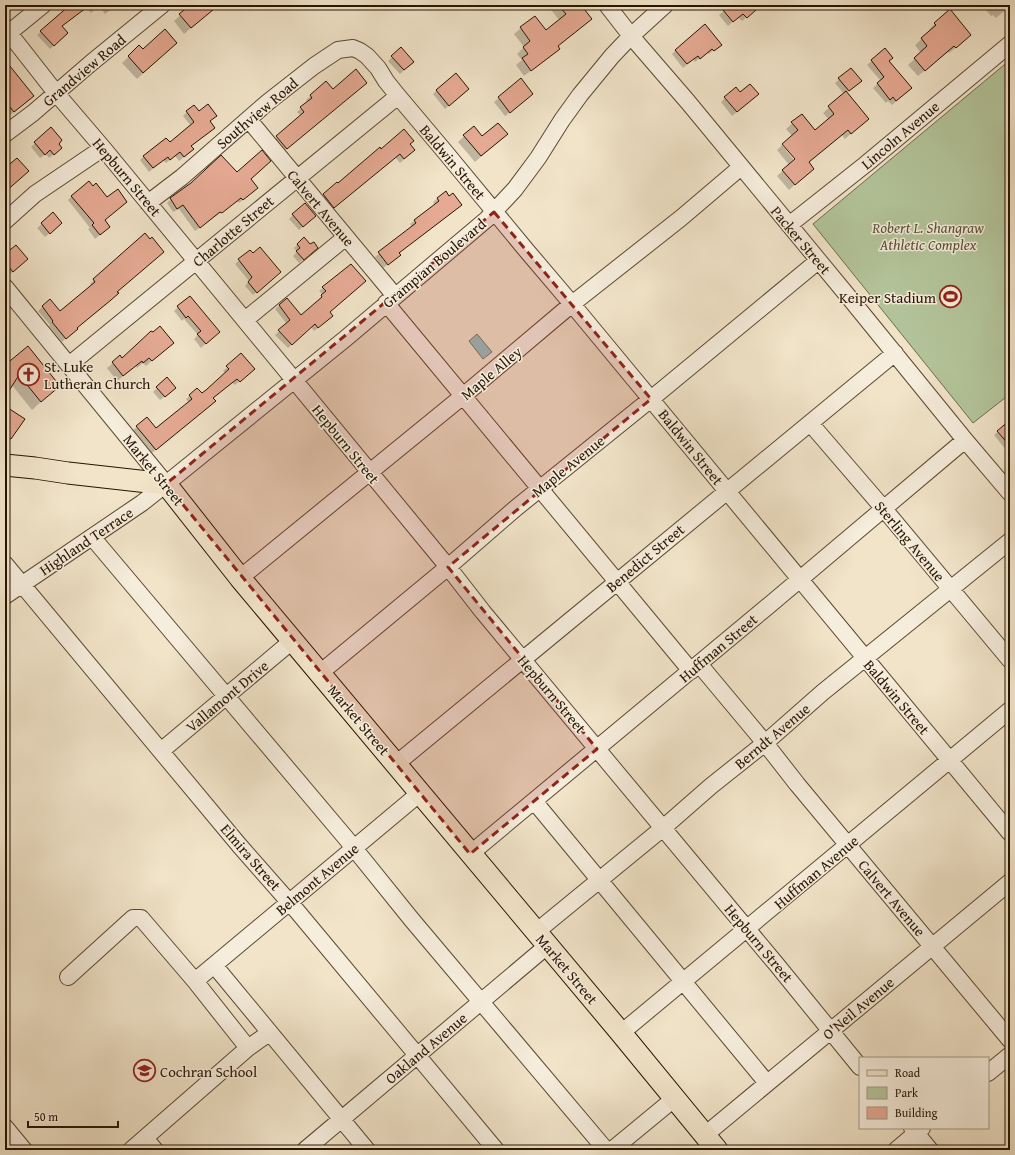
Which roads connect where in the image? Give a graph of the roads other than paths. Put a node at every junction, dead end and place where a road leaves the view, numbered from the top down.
1 (43, 5) edge
2 (162, 5) edge
3 (608, 5) edge
4 (665, 5) edge
5 (7, 35) edge
6 (631, 36) junction
7 (1010, 44) edge
8 (372, 61) joint
9 (56, 93) junction
10 (398, 96) junction
11 (248, 120) junction
12 (5, 134) edge
13 (103, 148) junction
14 (741, 167) junction
15 (297, 178) junction
16 (148, 203) junction
17 (494, 212) junction
18 (5, 221) edge
19 (789, 226) junction
20 (346, 237) junction
21 (818, 260) junction
22 (196, 262) junction
23 (5, 287) edge
24 (390, 299) junction
25 (572, 304) junction
26 (245, 320) junction
27 (895, 353) junction
28 (69, 365) junction
29 (294, 379) junction
30 (463, 396) junction
31 (651, 399) junction
32 (810, 423) junction
33 (965, 440) junction
34 (5, 465) edge
35 (370, 472) junction
36 (166, 484) junction
37 (539, 489) junction
38 (726, 491) junction
39 (1010, 493) edge
40 (884, 509) junction
41 (92, 537) junction
42 (1010, 541) edge
43 (5, 564) edge
44 (448, 567) junction
45 (240, 578) junction
46 (799, 579) junction
47 (616, 582) junction
48 (21, 585) junction
49 (950, 589) junction
50 (5, 596) edge
51 (292, 641) junction
52 (522, 659) junction
53 (865, 659) junction
54 (1010, 660) edge
55 (695, 667) junction
56 (320, 673) junction
57 (226, 697) junction
58 (1010, 710) edge
59 (765, 743) junction
60 (597, 749) junction
61 (161, 751) junction
62 (948, 761) junction
63 (396, 764) junction
64 (420, 793) junction
65 (534, 800) junction
66 (663, 828) junction
67 (1010, 833) edge
68 (849, 845) junction
69 (354, 848) junction
70 (470, 854) junction
71 (599, 880) junction
72 (1010, 882) edge
73 (289, 902) junction
74 (747, 929) junction
75 (541, 939) junction
76 (932, 947) junction
77 (214, 965) junction
78 (68, 977) dead end
79 (195, 981) junction
80 (684, 983) junction
81 (481, 1001) junction
82 (830, 1031) junction
83 (269, 1033) junction
84 (622, 1033) junction
85 (1010, 1040) edge
86 (248, 1048) junction
87 (417, 1055) junction
88 (1010, 1055) edge
89 (859, 1066) edge
90 (989, 1072) edge
91 (767, 1083) junction
92 (675, 1098) junction
93 (341, 1120) junction
94 (916, 1130) edge
95 (7, 1133) edge
96 (711, 1142) edge
97 (150, 1144) edge
98 (24, 1150) edge
99 (131, 1150) edge
100 (305, 1150) edge
101 (367, 1150) edge
102 (496, 1150) edge
103 (606, 1150) edge
104 (612, 1150) edge
105 (896, 1150) edge
106 (930, 1150) edge

1 - 5 street
2 - 9 street, Grandview Road
3 - 6 street, Packer Street
4 - 6 street, Grampian Boulevard
5 - 9 street, Hepburn Street
6 - 14 street, Packer Street
6 - 17 street, Grampian Boulevard
7 - 19 street, Lincoln Avenue
8 - 10 street, Baldwin Street
8 - 11 street, Southview Road
9 - 12 street, Grandview Road
9 - 13 street, Hepburn Street
10 - 15 street, Charlotte Street
10 - 17 street, Baldwin Street
11 - 15 street, Calvert Avenue
11 - 16 street, Southview Road
13 - 16 street, Hepburn Street
13 - 18 street
14 - 19 street, Packer Street
14 - 25 street, Maple Alley
15 - 20 street, Calvert Avenue
15 - 22 street, Charlotte Street
16 - 22 street, Hepburn Street
17 - 24 street, Grampian Boulevard
17 - 25 street, Baldwin Street
19 - 21 street, Packer Street
20 - 24 street, Calvert Avenue
20 - 26 street
21 - 27 street, Packer Street
21 - 31 street, Maple Avenue
22 - 26 street, Hepburn Street
22 - 28 street, Charlotte Street
23 - 28 street, Market Street
24 - 29 street, Grampian Boulevard
24 - 30 street, Calvert Avenue
25 - 30 street, Maple Alley
25 - 31 street, Baldwin Street
26 - 29 street, Hepburn Street
27 - 32 street, Benedict Street
27 - 33 street, Packer Street
28 - 36 street, Market Street
29 - 35 street, Hepburn Street
29 - 36 street, Grampian Boulevard
30 - 35 street, Maple Alley
30 - 37 street, Calvert Avenue
31 - 37 street, Maple Avenue
31 - 38 street, Baldwin Street
32 - 38 street, Benedict Street
32 - 40 street, Sterling Avenue
33 - 39 street, Packer Street
33 - 40 street, Huffman Street
34 - 36 main road
35 - 44 street, Hepburn Street
35 - 45 street, Maple Alley
36 - 41 street, Highland Terrace
36 - 45 main road, Market Street
37 - 44 street, Maple Avenue
37 - 47 street, Calvert Avenue
38 - 46 street, Baldwin Street
38 - 47 street, Benedict Street
40 - 46 street, Huffman Street
40 - 49 street, Sterling Avenue
41 - 48 street, Highland Terrace
41 - 57 street
42 - 49 street, Berndt Avenue
43 - 48 street, Elmira Street
44 - 52 street, Hepburn Street
44 - 56 street, Maple Avenue
45 - 51 main road, Market Street
46 - 53 street, Baldwin Street
46 - 55 street, Huffman Street
47 - 52 street, Benedict Street
47 - 55 street, Calvert Avenue
48 - 50 street, Highland Terrace
48 - 61 street, Elmira Street
49 - 53 street, Berndt Avenue
49 - 54 street, Sterling Avenue
51 - 56 main road, Market Street
51 - 57 street, Vallamont Drive
52 - 60 street, Hepburn Street
52 - 63 street, Benedict Street
53 - 59 street, Berndt Avenue
53 - 62 street, Baldwin Street
55 - 59 street, Calvert Avenue
55 - 60 street, Huffman Street
56 - 63 main road, Market Street
57 - 61 street, Vallamont Drive
57 - 69 street
58 - 62 street, Huffman Avenue
59 - 66 street, Berndt Avenue
59 - 68 street, Calvert Avenue
60 - 65 street, Huffman Street
60 - 66 street, Hepburn Street
61 - 73 street, Elmira Street
62 - 67 street, Baldwin Street
62 - 68 street, Huffman Avenue
63 - 64 main road, Market Street
64 - 69 street, Belmont Avenue
64 - 70 main road, Market Street
65 - 70 street, Huffman Street
65 - 71 street
66 - 71 street, Berndt Avenue
66 - 74 street, Hepburn Street
68 - 74 street, Huffman Avenue
68 - 76 street, Calvert Avenue
69 - 73 street, Belmont Avenue
69 - 81 street
70 - 75 main road, Market Street
71 - 75 street, Berndt Avenue
71 - 80 street
72 - 76 street, O'Neil Avenue
73 - 77 street, Belmont Avenue
73 - 87 street, Elmira Street
74 - 80 street, Huffman Avenue
74 - 82 street, Hepburn Street
75 - 81 street, Oakland Avenue
75 - 84 main road, Market Street
76 - 82 street, O'Neil Avenue
76 - 85 street, Calvert Avenue
77 - 79 street, Belmont Avenue
77 - 83 street
78 - 79 street
79 - 86 street
80 - 84 street, Huffman Avenue
80 - 91 street
81 - 87 street, Oakland Avenue
81 - 103 street
82 - 89 street, Hepburn Street
82 - 91 street, O'Neil Avenue
83 - 86 street
83 - 93 street
84 - 92 main road, Market Street
86 - 97 street
87 - 93 street, Oakland Avenue
87 - 102 street, Elmira Street
88 - 90 street
91 - 96 street, O'Neil Avenue
92 - 96 main road, Market Street
92 - 104 street
93 - 100 street, Oakland Avenue
93 - 101 street
94 - 105 street
94 - 106 street
95 - 98 street
97 - 99 street

